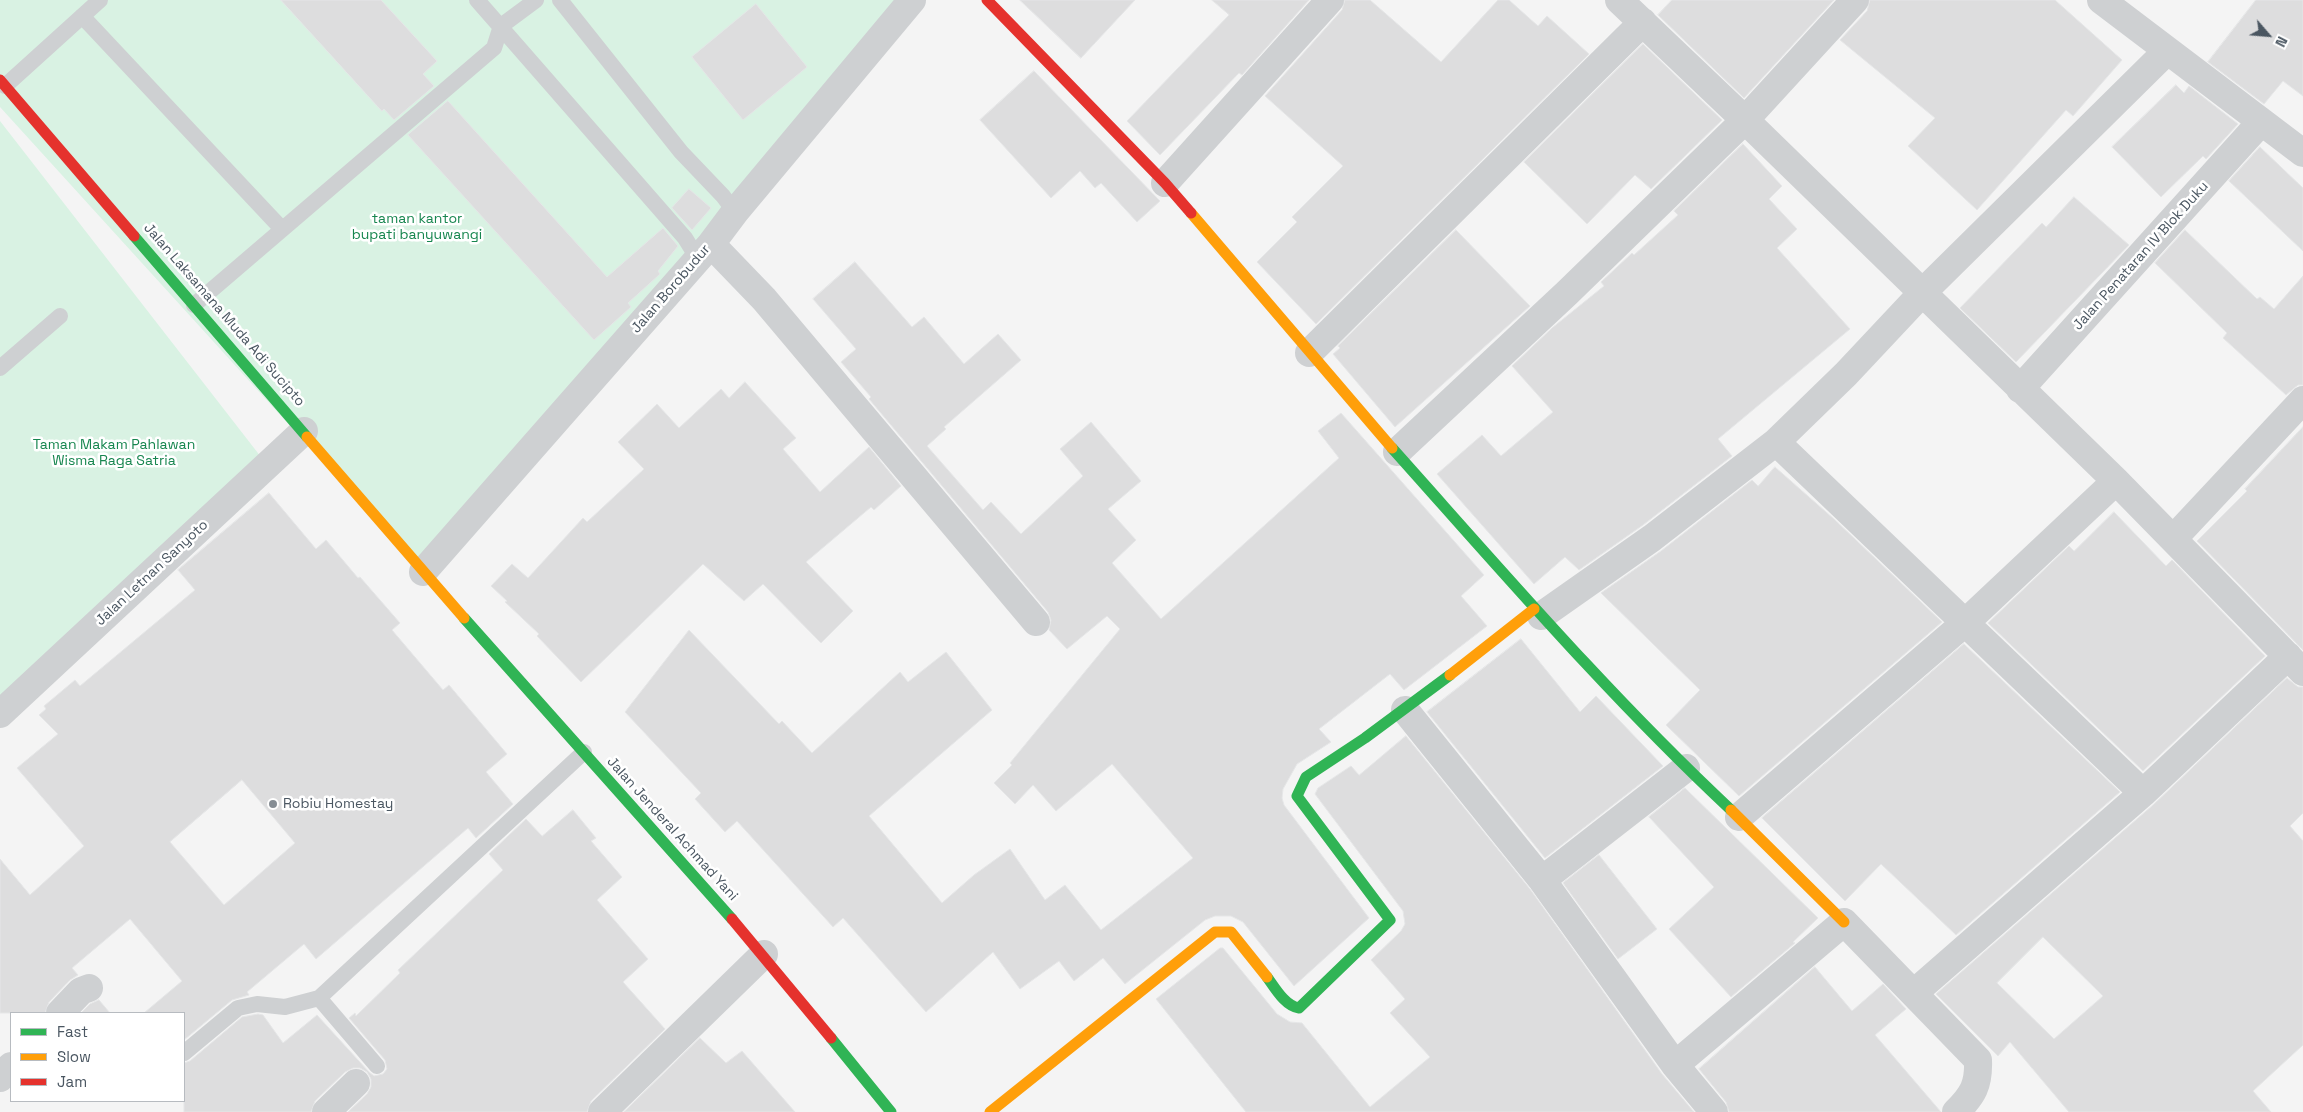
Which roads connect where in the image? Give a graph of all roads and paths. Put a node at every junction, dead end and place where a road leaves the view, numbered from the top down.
1 (100, 0) edge
2 (477, 0) edge
3 (536, 0) edge
4 (560, 0) edge
5 (912, 0) edge
6 (987, 0) edge
7 (1330, 0) edge
8 (1619, 0) edge
9 (1855, 0) edge
10 (2102, 0) edge
11 (82, 16) junction
12 (1643, 22) junction
13 (501, 26) junction
14 (2168, 51) junction
15 (3, 83) edge
16 (1745, 120) junction
17 (2261, 122) junction
18 (2303, 153) edge
19 (1165, 183) junction
20 (735, 212) junction
21 (282, 229) junction
22 (704, 252) junction
23 (1923, 292) junction
24 (194, 305) junction
25 (60, 316) dead end
26 (1309, 352) junction
27 (0, 368) edge
28 (2020, 389) junction
29 (2303, 400) edge
30 (304, 431) junction
31 (1776, 442) junction
32 (1397, 452) junction
33 (2116, 480) junction
34 (2173, 540) junction
35 (423, 572) junction
36 (1538, 613) junction
37 (1036, 622) dead end
38 (1966, 622) junction
39 (2296, 664) edge
40 (1405, 710) junction
41 (0, 714) edge
42 (584, 752) junction
43 (1686, 768) junction
44 (2144, 793) junction
45 (1739, 817) junction
46 (1542, 880) junction
47 (1844, 922) junction
48 (764, 954) junction
49 (88, 988) dead end
50 (1914, 992) junction
51 (320, 998) junction
52 (61, 1012) edge
53 (185, 1052) edge
54 (1675, 1065) junction
55 (377, 1066) dead end
56 (10, 1067) edge
57 (0, 1078) edge
58 (356, 1083) dead end
59 (885, 1110) edge
60 (326, 1112) edge
61 (602, 1112) edge
62 (990, 1112) edge
63 (1714, 1112) edge
64 (1956, 1112) edge

1 - 11 lane
2 - 13 lane
3 - 13 lane
4 - 20 lane
5 - 20 street, Jalan Borobudur
6 - 19 street
7 - 19 street
8 - 12 street
9 - 16 street
10 - 14 street
11 - 15 lane
11 - 21 lane
12 - 16 street
12 - 26 street
13 - 21 lane
13 - 22 lane
14 - 17 street
14 - 23 street
15 - 24 street, Jalan Laksamana Muda Adi Sucipto
16 - 23 street
16 - 32 street
17 - 18 street
17 - 28 street, Jalan Penataran IV Blok Duku
19 - 26 street
20 - 22 street, Jalan Borobudur
21 - 24 lane
22 - 35 street, Jalan Borobudur
22 - 37 street
23 - 28 street
23 - 31 street
24 - 30 street, Jalan Laksamana Muda Adi Sucipto
25 - 27 lane
26 - 32 street
28 - 33 street
29 - 34 street
30 - 35 street, Jalan Laksamana Muda Adi Sucipto
30 - 41 street, Jalan Letnan Sanyoto
31 - 36 street
31 - 38 street
32 - 36 street
33 - 34 street
33 - 38 street
34 - 39 street
35 - 42 street, Jalan Jenderal Achmad Yani
36 - 40 street
36 - 43 street
38 - 44 street
38 - 45 street
39 - 44 street
40 - 46 street
40 - 62 street
42 - 48 street, Jalan Jenderal Achmad Yani
42 - 51 lane
43 - 45 street
43 - 46 street
44 - 50 street
45 - 47 street
46 - 54 street
47 - 50 street
47 - 54 street
48 - 59 street, Jalan Jenderal Achmad Yani
48 - 61 street
49 - 52 street
50 - 64 street
51 - 53 lane
51 - 55 lane
54 - 63 street
56 - 57 street
58 - 60 street

